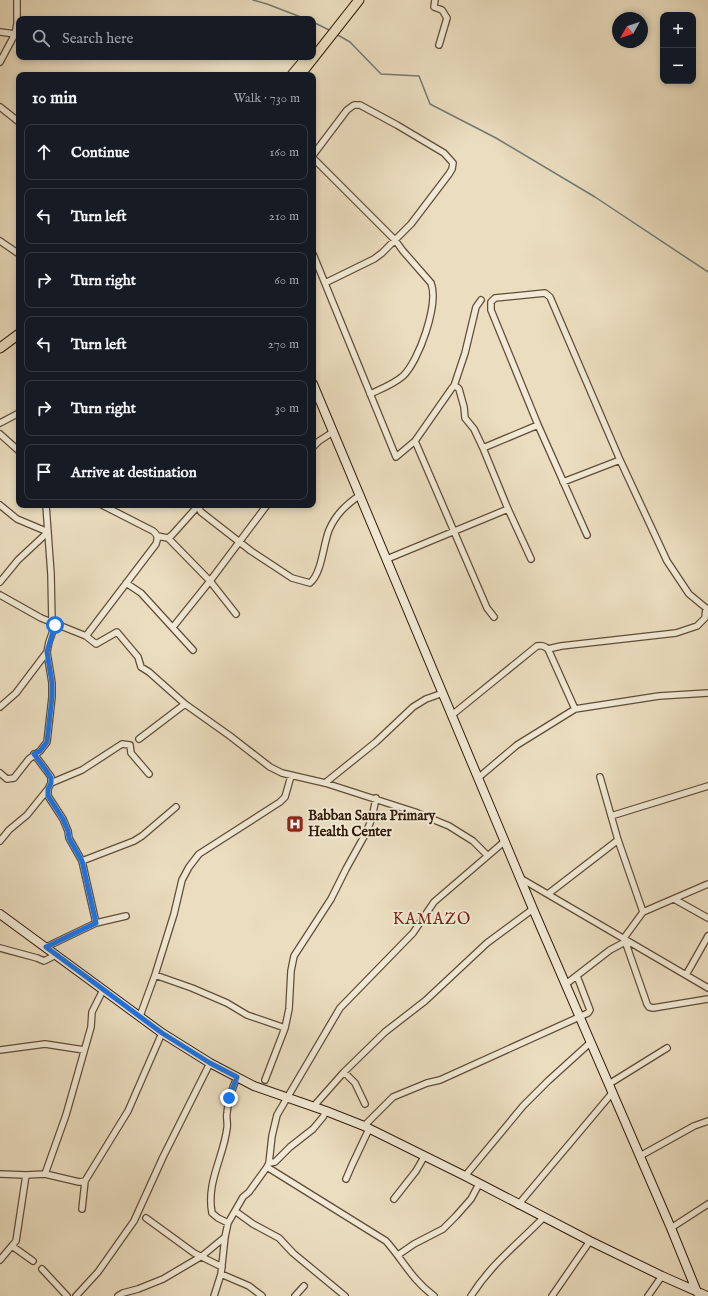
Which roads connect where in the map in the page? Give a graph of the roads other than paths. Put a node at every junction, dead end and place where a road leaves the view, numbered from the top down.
1 (17, 0) edge
2 (352, 0) edge
3 (359, 0) edge
4 (435, 0) edge
5 (17, 16) edge
6 (16, 29) edge
7 (0, 32) edge
8 (15, 34) junction
9 (316, 44) edge
10 (439, 45) dead end
11 (316, 55) edge
12 (304, 60) edge
13 (312, 60) edge
14 (0, 62) edge
15 (294, 72) edge
16 (302, 72) edge
17 (0, 107) edge
18 (16, 120) edge
19 (316, 152) edge
20 (316, 159) edge
21 (395, 240) junction
22 (0, 241) edge
23 (16, 252) edge
24 (316, 261) edge
25 (325, 283) junction
26 (481, 300) dead end
27 (16, 336) edge
28 (16, 342) edge
29 (0, 348) edge
30 (0, 354) edge
31 (454, 386) junction
32 (316, 391) edge
33 (370, 394) junction
34 (16, 415) edge
35 (0, 423) edge
36 (538, 425) junction
37 (333, 432) junction
38 (0, 434) edge
39 (415, 441) junction
40 (316, 444) edge
41 (16, 448) edge
42 (483, 448) junction
43 (620, 460) junction
44 (563, 482) junction
45 (360, 495) junction
46 (0, 506) edge
47 (46, 508) edge
48 (108, 508) edge
49 (195, 508) edge
50 (198, 508) edge
51 (265, 508) edge
52 (508, 509) junction
53 (454, 531) junction
54 (48, 532) junction
55 (586, 535) dead end
56 (157, 536) junction
57 (168, 538) junction
58 (239, 541) junction
59 (387, 559) junction
60 (530, 559) dead end
61 (210, 581) junction
62 (0, 582) edge
63 (126, 583) junction
64 (0, 595) edge
65 (236, 614) dead end
66 (494, 617) dead end
67 (54, 624) junction
68 (173, 627) junction
69 (86, 636) junction
70 (548, 649) junction
71 (193, 650) dead end
72 (47, 652) junction
73 (443, 692) junction
74 (708, 693) edge
75 (185, 704) junction
76 (0, 707) edge
77 (576, 709) junction
78 (452, 715) junction
79 (139, 739) dead end
80 (34, 754) junction
81 (0, 774) edge
82 (149, 774) dead end
83 (291, 776) junction
84 (600, 777) dead end
85 (478, 778) junction
86 (325, 783) junction
87 (49, 786) junction
88 (708, 786) edge
89 (376, 798) junction
90 (176, 807) dead end
91 (611, 816) junction
92 (618, 840) junction
93 (0, 841) edge
94 (505, 841) junction
95 (487, 856) junction
96 (82, 861) junction
97 (520, 878) junction
98 (708, 884) edge
99 (548, 894) junction
100 (674, 899) junction
101 (533, 909) junction
102 (643, 912) junction
103 (0, 914) edge
104 (126, 916) dead end
105 (708, 918) edge
106 (96, 923) junction
107 (708, 936) edge
108 (624, 940) junction
109 (46, 947) junction
110 (0, 948) edge
111 (56, 955) junction
112 (155, 975) junction
113 (686, 975) junction
114 (576, 976) junction
115 (566, 984) junction
116 (708, 988) edge
117 (103, 990) junction
118 (708, 999) edge
119 (140, 1016) junction
120 (581, 1016) junction
121 (285, 1028) junction
122 (162, 1033) junction
123 (591, 1042) junction
124 (667, 1048) dead end
125 (0, 1050) edge
126 (84, 1050) junction
127 (210, 1063) junction
128 (344, 1072) junction
129 (237, 1077) junction
130 (265, 1080) dead end
131 (611, 1088) junction
132 (288, 1098) junction
133 (365, 1104) dead end
134 (313, 1107) junction
135 (326, 1111) junction
136 (708, 1121) edge
137 (366, 1128) junction
138 (640, 1156) junction
139 (424, 1157) junction
140 (268, 1165) junction
141 (0, 1174) edge
142 (45, 1174) junction
143 (26, 1175) junction
144 (465, 1176) junction
145 (346, 1180) dead end
146 (85, 1181) junction
147 (479, 1184) junction
148 (394, 1199) dead end
149 (708, 1204) edge
150 (518, 1205) junction
151 (82, 1209) dead end
152 (235, 1211) junction
153 (544, 1217) junction
154 (146, 1218) dead end
155 (228, 1223) junction
156 (671, 1228) junction
157 (225, 1237) junction
158 (590, 1241) junction
159 (12, 1246) junction
160 (398, 1255) junction
161 (202, 1256) junction
162 (0, 1260) edge
163 (33, 1261) dead end
164 (222, 1267) junction
165 (42, 1269) dead end
166 (221, 1274) junction
167 (662, 1276) junction
168 (304, 1286) dead end
169 (698, 1294) edge
170 (122, 1295) edge
171 (67, 1296) edge
172 (76, 1296) edge
173 (214, 1296) edge
174 (262, 1296) edge
175 (295, 1296) edge
176 (345, 1296) edge
177 (434, 1296) edge
178 (471, 1296) edge
179 (552, 1296) edge
180 (648, 1296) edge
181 (707, 1296) edge

1 - 5 street
2 - 9 main road
3 - 11 main road
4 - 10 street
6 - 8 street
7 - 8 street
8 - 14 street
12 - 15 main road
13 - 16 main road
17 - 18 street
19 - 21 street
20 - 21 street
21 - 25 street
21 - 33 street
22 - 23 street
24 - 25 street
25 - 33 street
26 - 31 street
27 - 29 main road
28 - 30 main road
31 - 39 street
31 - 42 street
32 - 37 street
33 - 39 street
34 - 35 street
36 - 42 street
36 - 43 street
36 - 44 street
37 - 40 street
37 - 45 street
38 - 41 street
39 - 53 street
42 - 52 street
43 - 44 street
43 - 70 street
44 - 55 street
45 - 58 street
45 - 59 street
46 - 54 street
47 - 54 street
48 - 56 street
49 - 57 street
50 - 58 street
51 - 58 street
52 - 53 street
52 - 60 street
53 - 59 street
53 - 66 street
54 - 62 street
54 - 67 street
56 - 57 street
56 - 63 street
57 - 61 street
58 - 61 street
59 - 73 street
61 - 65 street
61 - 68 street
63 - 68 street
63 - 69 street
64 - 67 street
67 - 69 street
67 - 72 street
68 - 71 street
69 - 75 street
70 - 77 street
70 - 78 street
72 - 76 street
72 - 80 street
73 - 78 street
73 - 86 street
74 - 77 street
75 - 79 street
75 - 83 street
77 - 85 street
78 - 85 street
80 - 81 street
80 - 87 street
82 - 87 street
83 - 86 street
83 - 112 street
84 - 91 street
85 - 94 street
86 - 89 street
87 - 93 street
87 - 96 street
88 - 91 street
89 - 95 street
89 - 121 street
90 - 96 street
91 - 92 street
92 - 99 street
92 - 102 street
94 - 95 street
94 - 97 street
95 - 132 street
96 - 106 street
97 - 99 street
97 - 101 street
98 - 100 street
99 - 108 street
100 - 102 street
100 - 105 street
101 - 115 street
101 - 128 street
102 - 108 street
103 - 109 street
104 - 106 street
106 - 109 street
107 - 113 street
108 - 113 street
108 - 114 street
108 - 118 street
109 - 111 street
110 - 111 street
111 - 117 street
112 - 119 street
112 - 121 street
113 - 116 street
114 - 115 street
114 - 120 street
115 - 120 street
117 - 119 street
117 - 126 street
119 - 122 street
120 - 123 street
120 - 137 street
121 - 130 street
122 - 127 street
122 - 146 street
123 - 131 street
123 - 144 street
124 - 131 street
125 - 126 street
126 - 142 street
127 - 129 street
127 - 172 street
128 - 133 street
128 - 134 street
129 - 132 street
129 - 155 street
131 - 138 street
131 - 150 street
132 - 134 street
132 - 140 street
134 - 135 street
135 - 137 street
135 - 140 street
136 - 138 street
137 - 139 street
137 - 145 street
138 - 156 street
139 - 144 street
139 - 148 street
140 - 152 street
140 - 160 street
141 - 143 street
142 - 143 street
142 - 146 street
143 - 159 street
144 - 147 street
146 - 151 street
147 - 150 street
147 - 160 street
149 - 156 street
150 - 153 street
152 - 155 street
152 - 176 street
153 - 158 street
153 - 178 street
154 - 161 street
155 - 157 street
156 - 169 street
157 - 161 street
157 - 164 street
158 - 167 street
158 - 179 street
159 - 162 street
159 - 163 street
160 - 177 street
161 - 164 street
161 - 170 street
164 - 166 street
165 - 171 street
166 - 173 street
166 - 174 street
167 - 169 street
167 - 180 street
168 - 175 street
169 - 181 street

